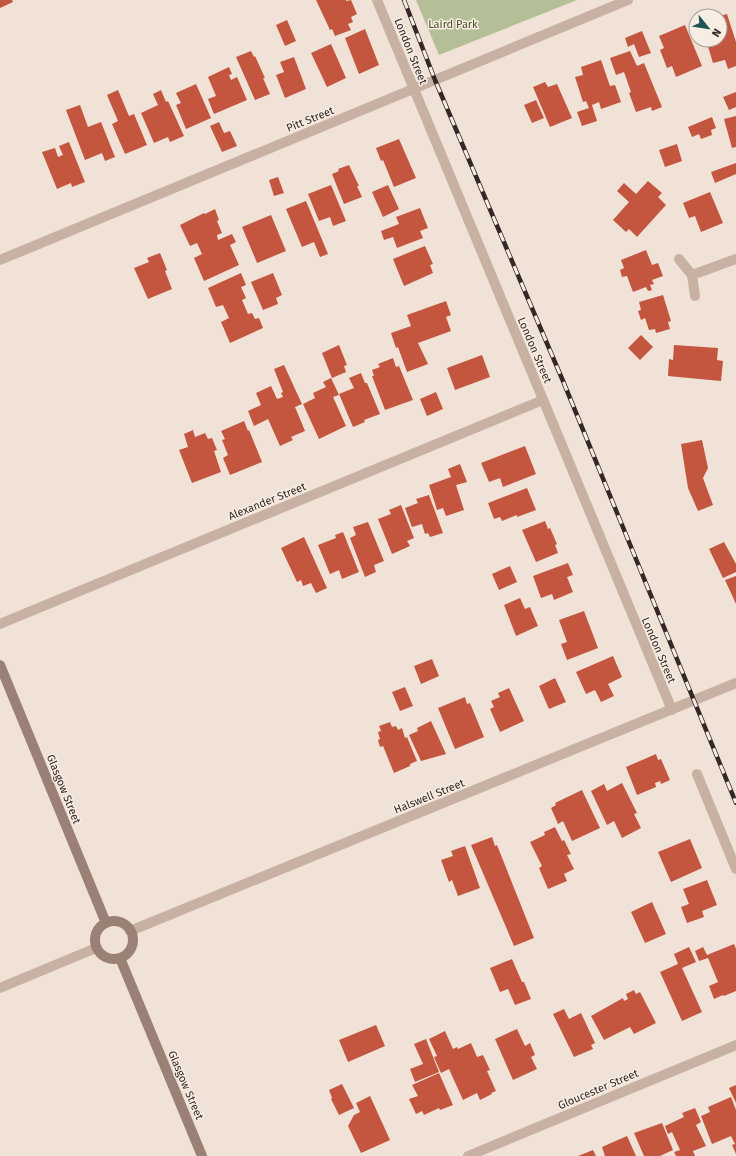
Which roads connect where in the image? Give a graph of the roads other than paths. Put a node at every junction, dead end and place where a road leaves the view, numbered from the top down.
1 (377, 0) edge
2 (628, 0) edge
3 (414, 89) junction
4 (679, 259) dead end
5 (736, 259) edge
6 (0, 260) edge
7 (692, 275) junction
8 (695, 296) dead end
9 (543, 400) junction
10 (0, 624) edge
11 (0, 665) edge
12 (736, 683) edge
13 (672, 710) junction
14 (697, 774) dead end
15 (736, 869) edge
16 (106, 923) junction
17 (130, 931) junction
18 (96, 948) junction
19 (120, 958) junction
20 (0, 988) edge
21 (736, 1045) edge
22 (202, 1156) edge
23 (468, 1156) edge

1 - 3 street, London Street
2 - 3 street, Pitt Street
3 - 6 street, Pitt Street
3 - 9 street, London Street
4 - 7 street
5 - 7 street
7 - 8 street
9 - 10 street, Alexander Street
9 - 13 street, London Street
11 - 16 main road, Glasgow Street
12 - 13 street, Halswell Street
13 - 17 street, Halswell Street
14 - 15 street
16 - 17 main road
16 - 18 main road
17 - 19 main road
18 - 19 main road
18 - 20 street
19 - 22 main road, Glasgow Street
21 - 23 street, Gloucester Street

